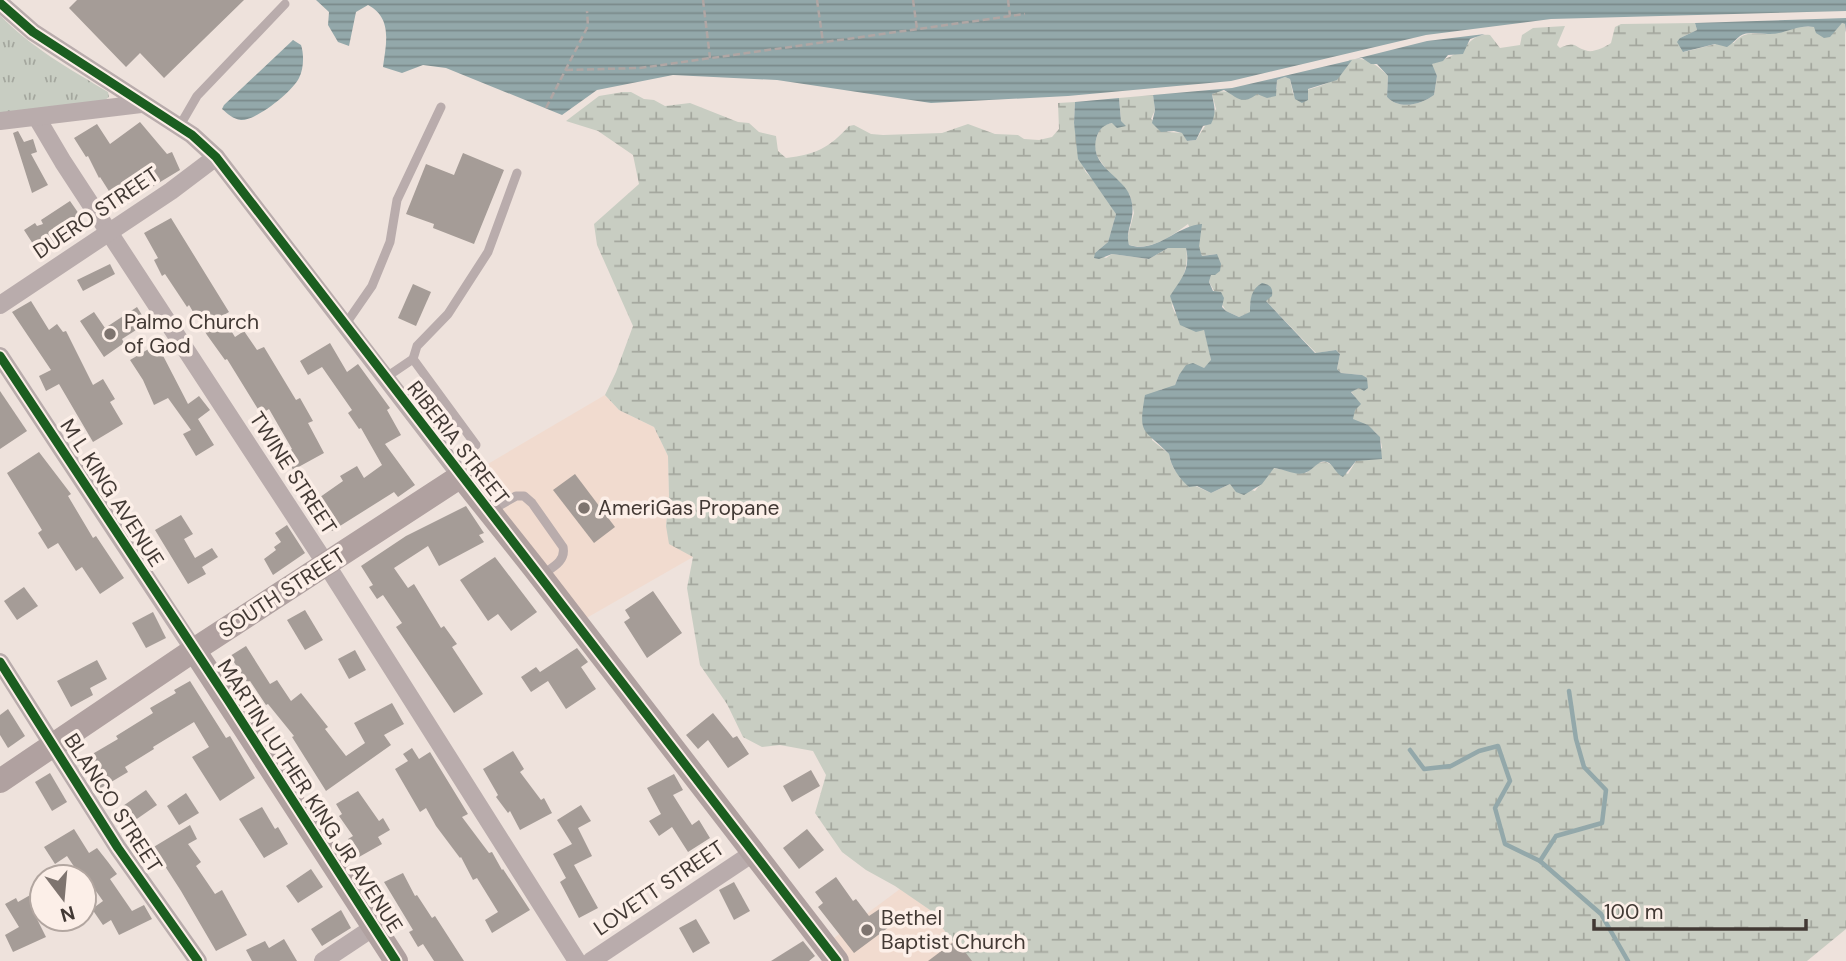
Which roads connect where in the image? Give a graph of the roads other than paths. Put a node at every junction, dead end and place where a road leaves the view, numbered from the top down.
1 (0, 3) edge
2 (285, 4) dead end
3 (141, 104) junction
4 (441, 107) dead end
5 (37, 118) junction
6 (0, 121) edge
7 (179, 127) junction
8 (216, 157) junction
9 (517, 173) dead end
10 (109, 232) junction
11 (0, 305) edge
12 (345, 325) junction
13 (0, 356) edge
14 (413, 359) junction
15 (385, 378) junction
16 (456, 470) junction
17 (489, 512) junction
18 (326, 564) junction
19 (540, 576) junction
20 (194, 650) junction
21 (0, 662) edge
22 (55, 746) junction
23 (0, 781) edge
24 (753, 853) junction
25 (374, 927) junction
26 (198, 961) edge
27 (323, 961) edge
28 (397, 961) edge
29 (577, 961) edge
30 (591, 961) edge
31 (836, 961) edge

1 - 3 street, RIBERIA STREET
2 - 7 lane
3 - 5 street
3 - 7 street, RIBERIA STREET
4 - 12 lane
5 - 6 street
5 - 10 street, TWINE STREET
7 - 8 street, RIBERIA STREET
8 - 10 street, DUERO STREET
8 - 12 street, RIBERIA STREET
9 - 14 lane
10 - 11 street, DUERO STREET
10 - 18 street, TWINE STREET
12 - 15 street, RIBERIA STREET
13 - 20 street, M L KING AVENUE
14 - 15 lane
14 - 16 lane
15 - 16 street, RIBERIA STREET
16 - 17 street, RIBERIA STREET
16 - 18 street, SOUTH STREET
17 - 19 street, RIBERIA STREET
17 - 19 lane
18 - 20 street, SOUTH STREET
18 - 29 street, TWINE STREET
19 - 24 street, RIBERIA STREET
20 - 22 street, SOUTH STREET
20 - 25 street, MARTIN LUTHER KING JR AVENUE
21 - 22 street, BLANCO STREET
22 - 23 street, SOUTH STREET
22 - 26 street, BLANCO STREET
24 - 30 street, LOVETT STREET
24 - 31 street, RIBERIA STREET
25 - 27 street
25 - 28 street, MARTIN LUTHER KING JR AVENUE

